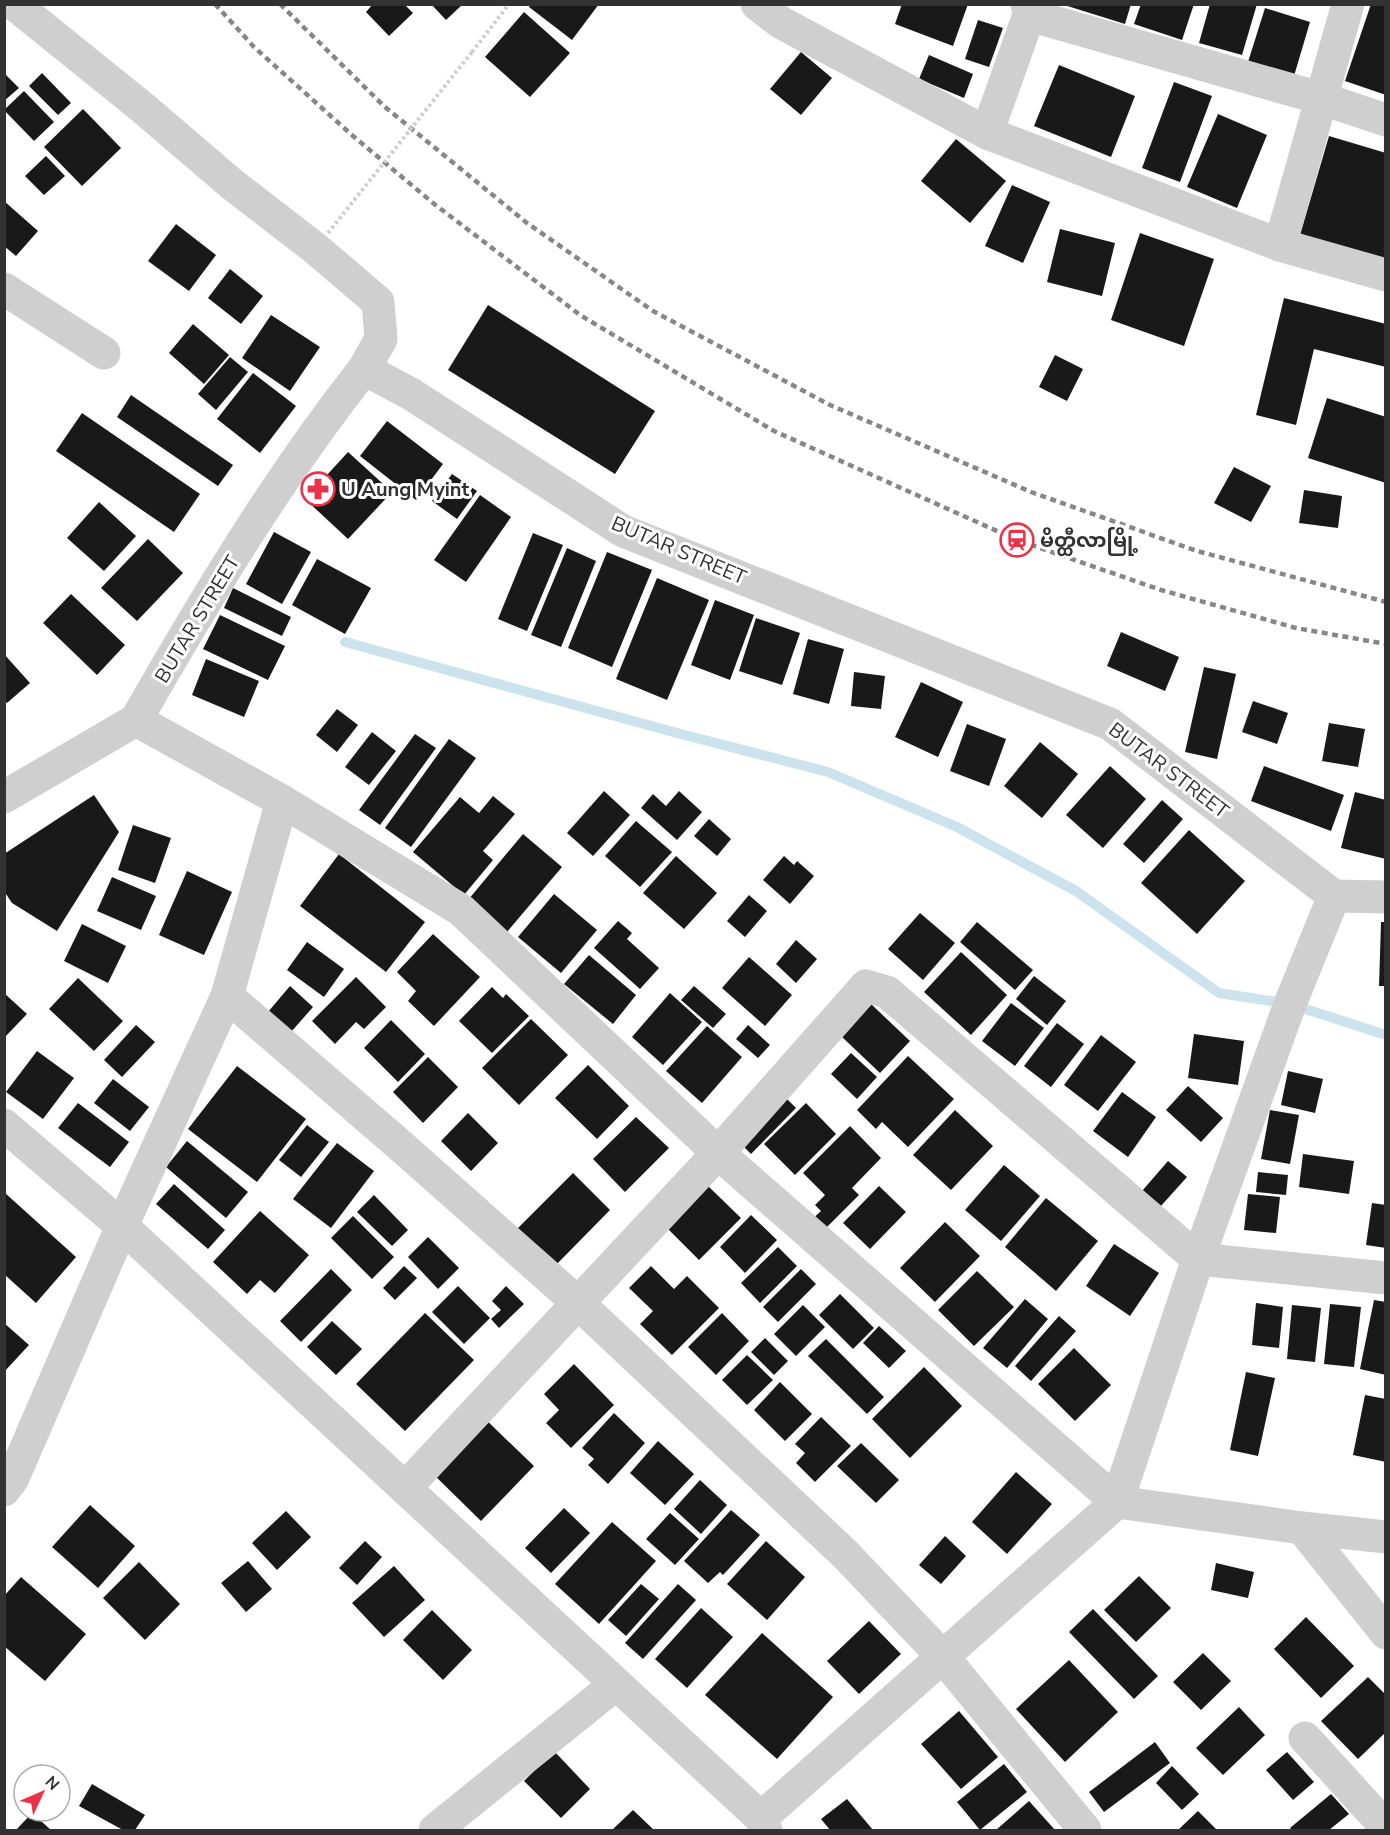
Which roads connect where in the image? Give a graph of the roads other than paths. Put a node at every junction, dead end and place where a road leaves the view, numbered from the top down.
1 (14, 4) edge
2 (1348, 4) edge
3 (775, 10) edge
4 (1028, 10) edge
5 (1320, 98) junction
6 (1386, 120) edge
7 (987, 133) junction
8 (1280, 245) junction
9 (1386, 275) edge
10 (4, 289) edge
11 (104, 353) dead end
12 (364, 369) junction
13 (136, 720) junction
14 (4, 797) edge
15 (282, 801) junction
16 (1334, 896) junction
17 (1386, 897) edge
18 (227, 996) junction
19 (4, 1125) edge
20 (718, 1153) junction
21 (122, 1226) junction
22 (1198, 1259) junction
23 (1386, 1278) edge
24 (578, 1303) junction
25 (405, 1488) junction
26 (4, 1490) edge
27 (1117, 1502) junction
28 (1302, 1528) junction
29 (1386, 1537) edge
30 (1386, 1633) edge
31 (943, 1657) junction
32 (616, 1684) junction
33 (1305, 1738) dead end
34 (764, 1824) edge
35 (1386, 1827) edge
36 (435, 1830) edge
37 (1085, 1830) edge

1 - 12 street
2 - 5 street
3 - 7 street
4 - 5 street
4 - 7 street
5 - 6 street
5 - 8 street
7 - 8 street
8 - 9 street
10 - 11 street
12 - 13 street, BUTAR STREET
12 - 16 street, BUTAR STREET
13 - 14 street
13 - 15 street
15 - 18 street
15 - 20 street
16 - 17 street
16 - 22 street
18 - 21 street
18 - 24 street
19 - 21 street
20 - 22 street
20 - 24 street
20 - 27 street
21 - 25 street
21 - 26 street
22 - 23 street
22 - 27 street
24 - 25 street
24 - 31 street
25 - 32 street
27 - 28 street
27 - 31 street
28 - 29 street
28 - 30 street
31 - 34 street
31 - 37 street
32 - 34 street
32 - 36 street
33 - 35 street

